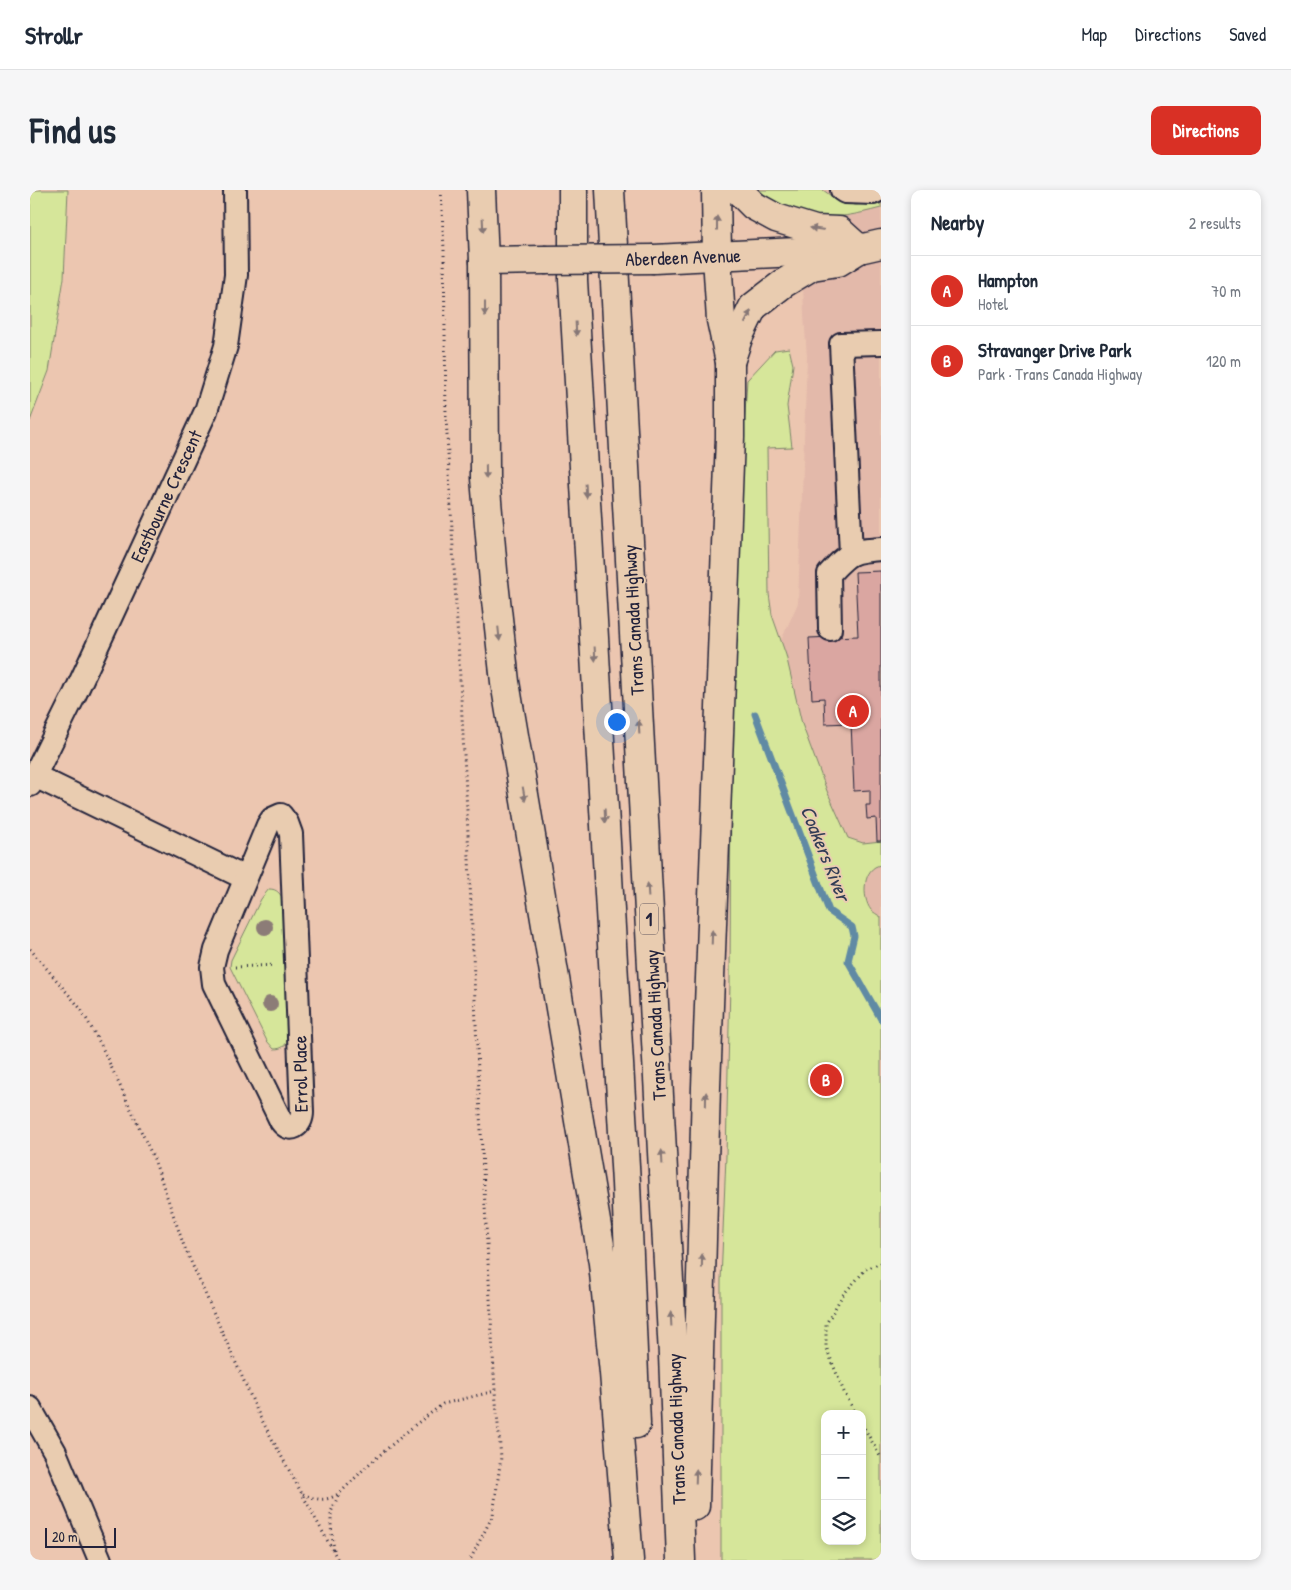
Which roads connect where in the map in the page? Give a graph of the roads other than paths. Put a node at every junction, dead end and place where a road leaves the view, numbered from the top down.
1 (235, 190) edge
2 (481, 190) edge
3 (572, 190) edge
4 (610, 190) edge
5 (716, 190) edge
6 (738, 190) edge
7 (842, 190) edge
8 (879, 190) edge
9 (870, 246) edge
10 (717, 257) junction
11 (484, 261) junction
12 (881, 343) edge
13 (730, 362) junction
14 (881, 549) edge
15 (851, 554) junction
16 (830, 629) dead end
17 (32, 780) edge
18 (245, 878) junction
19 (30, 1408) edge
20 (100, 1560) edge
21 (629, 1560) edge
22 (641, 1560) edge
23 (681, 1560) edge
24 (694, 1560) edge

1 - 17 street, Eastbourne Crescent
2 -> 11 main road
3 -> 22 main road, Trans Canada Highway
23 -> 4 main road, Trans Canada Highway / 1
10 -> 5 main road
9 -> 6 main road
7 - 8 street
9 - 10 main road, Aberdeen Avenue
13 -> 9 main road
10 - 11 main road, Aberdeen Avenue, bridge
10 - 13 main road
11 -> 21 main road
12 - 15 street
24 -> 13 main road
14 - 15 street
15 - 16 street
17 - 18 street
18 - 18 street, Errol Place
19 - 20 street

